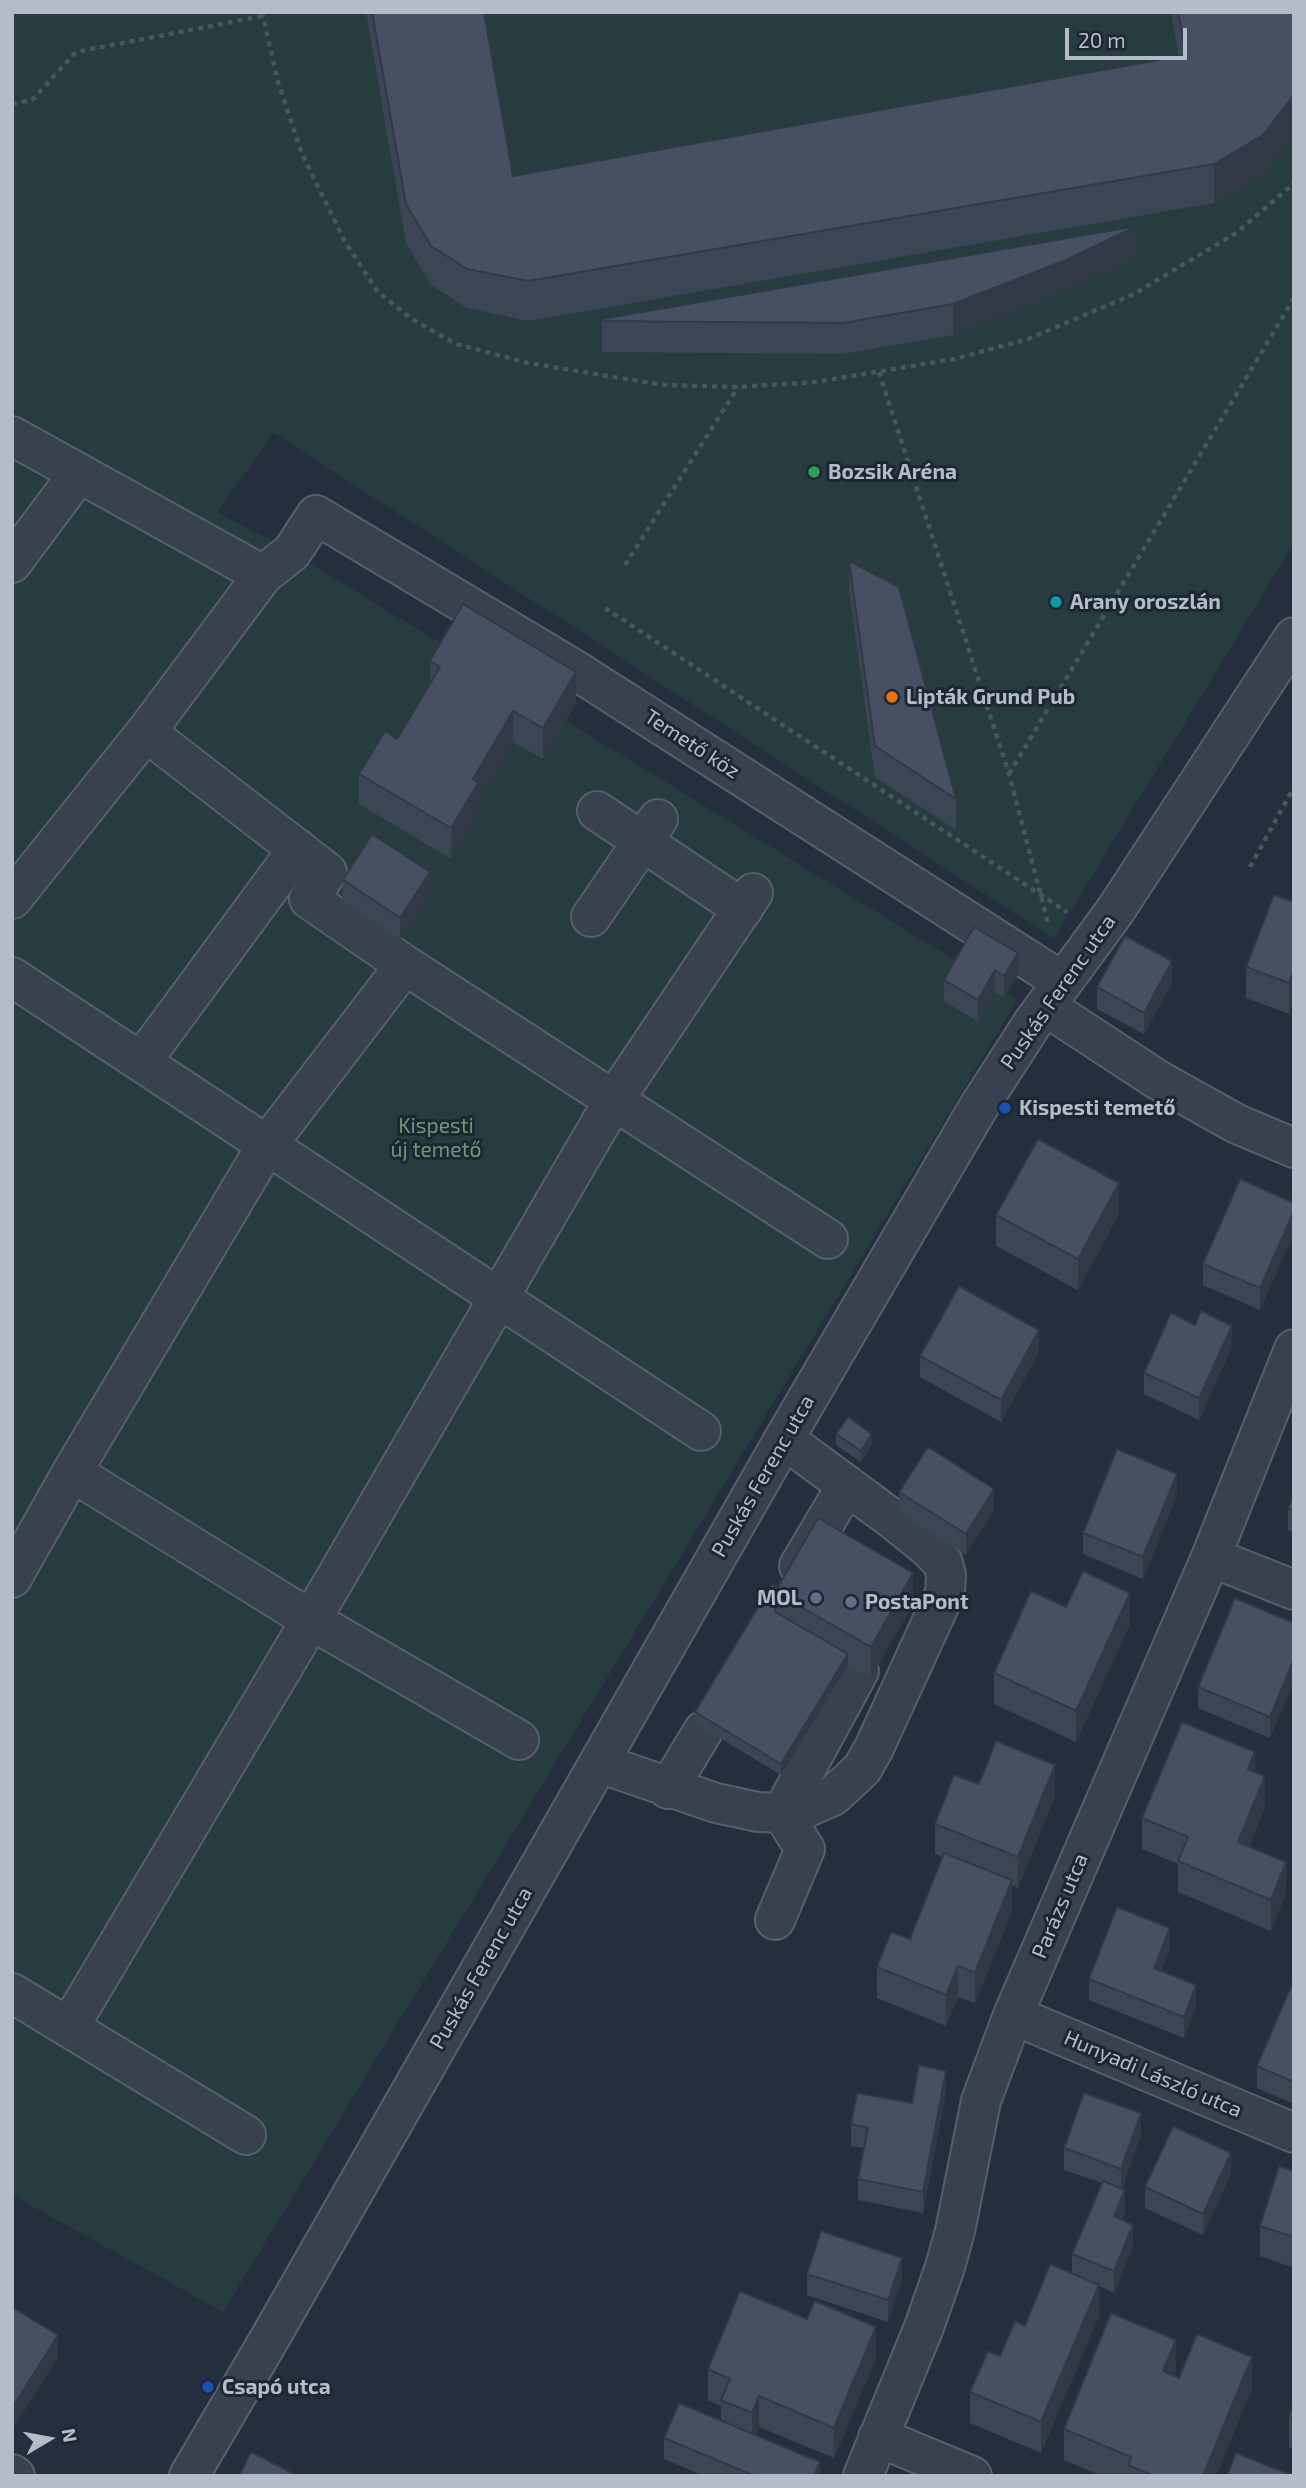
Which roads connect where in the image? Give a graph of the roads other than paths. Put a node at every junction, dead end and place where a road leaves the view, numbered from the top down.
1 (12, 436) edge
2 (79, 473) junction
3 (12, 563) edge
4 (263, 575) junction
5 (1294, 637) edge
6 (146, 732) junction
7 (597, 811) dead end
8 (650, 830) junction
9 (298, 849) junction
10 (12, 899) edge
11 (591, 917) dead end
12 (405, 965) junction
13 (12, 977) edge
14 (1054, 994) junction
15 (141, 1062) junction
16 (614, 1100) junction
17 (267, 1145) junction
18 (1294, 1148) edge
19 (828, 1239) dead end
20 (498, 1298) junction
21 (1294, 1349) edge
22 (701, 1431) dead end
23 (784, 1439) junction
24 (72, 1472) junction
25 (847, 1485) junction
26 (927, 1547) junction
27 (1211, 1557) junction
28 (12, 1578) edge
29 (908, 1581) edge
30 (1294, 1590) edge
31 (780, 1598) edge
32 (311, 1620) junction
33 (859, 1671) edge
34 (703, 1731) dead end
35 (519, 1740) dead end
36 (599, 1763) junction
37 (668, 1789) junction
38 (782, 1813) junction
39 (775, 1920) dead end
40 (12, 1993) edge
41 (1013, 2015) junction
42 (69, 2027) junction
43 (1294, 2133) edge
44 (246, 2135) dead end
45 (878, 2437) junction
46 (189, 2476) edge
47 (863, 2476) edge
48 (972, 2476) edge

1 - 2 street
2 - 3 street
2 - 4 street
4 - 6 street
4 - 14 street, Temető köz
5 - 14 street, Puskás Ferenc utca
6 - 9 street
6 - 10 street
7 - 8 street
8 - 11 street
8 - 16 street
9 - 12 street
9 - 15 street
12 - 16 street
12 - 17 street
13 - 15 street
14 - 18 street, Temető köz
14 - 23 street, Puskás Ferenc utca
15 - 17 street
16 - 19 street
16 - 20 street
17 - 20 street
17 - 24 street
20 - 22 street
20 - 32 street
21 - 27 street, Parázs utca
23 - 25 street
23 - 36 street, Puskás Ferenc utca
24 - 28 street
24 - 32 street
25 - 26 street
25 - 31 street
26 - 29 street
26 - 38 street
27 - 30 street
27 - 41 street, Parázs utca
32 - 35 street
32 - 42 street
33 - 38 street
34 - 37 street
36 - 37 street
36 - 46 street, Puskás Ferenc utca
37 - 38 street
38 - 39 street
40 - 42 street
41 - 43 street, Hunyadi László utca
41 - 45 street, Parázs utca
42 - 44 street
45 - 47 street, Parázs utca
45 - 48 street

